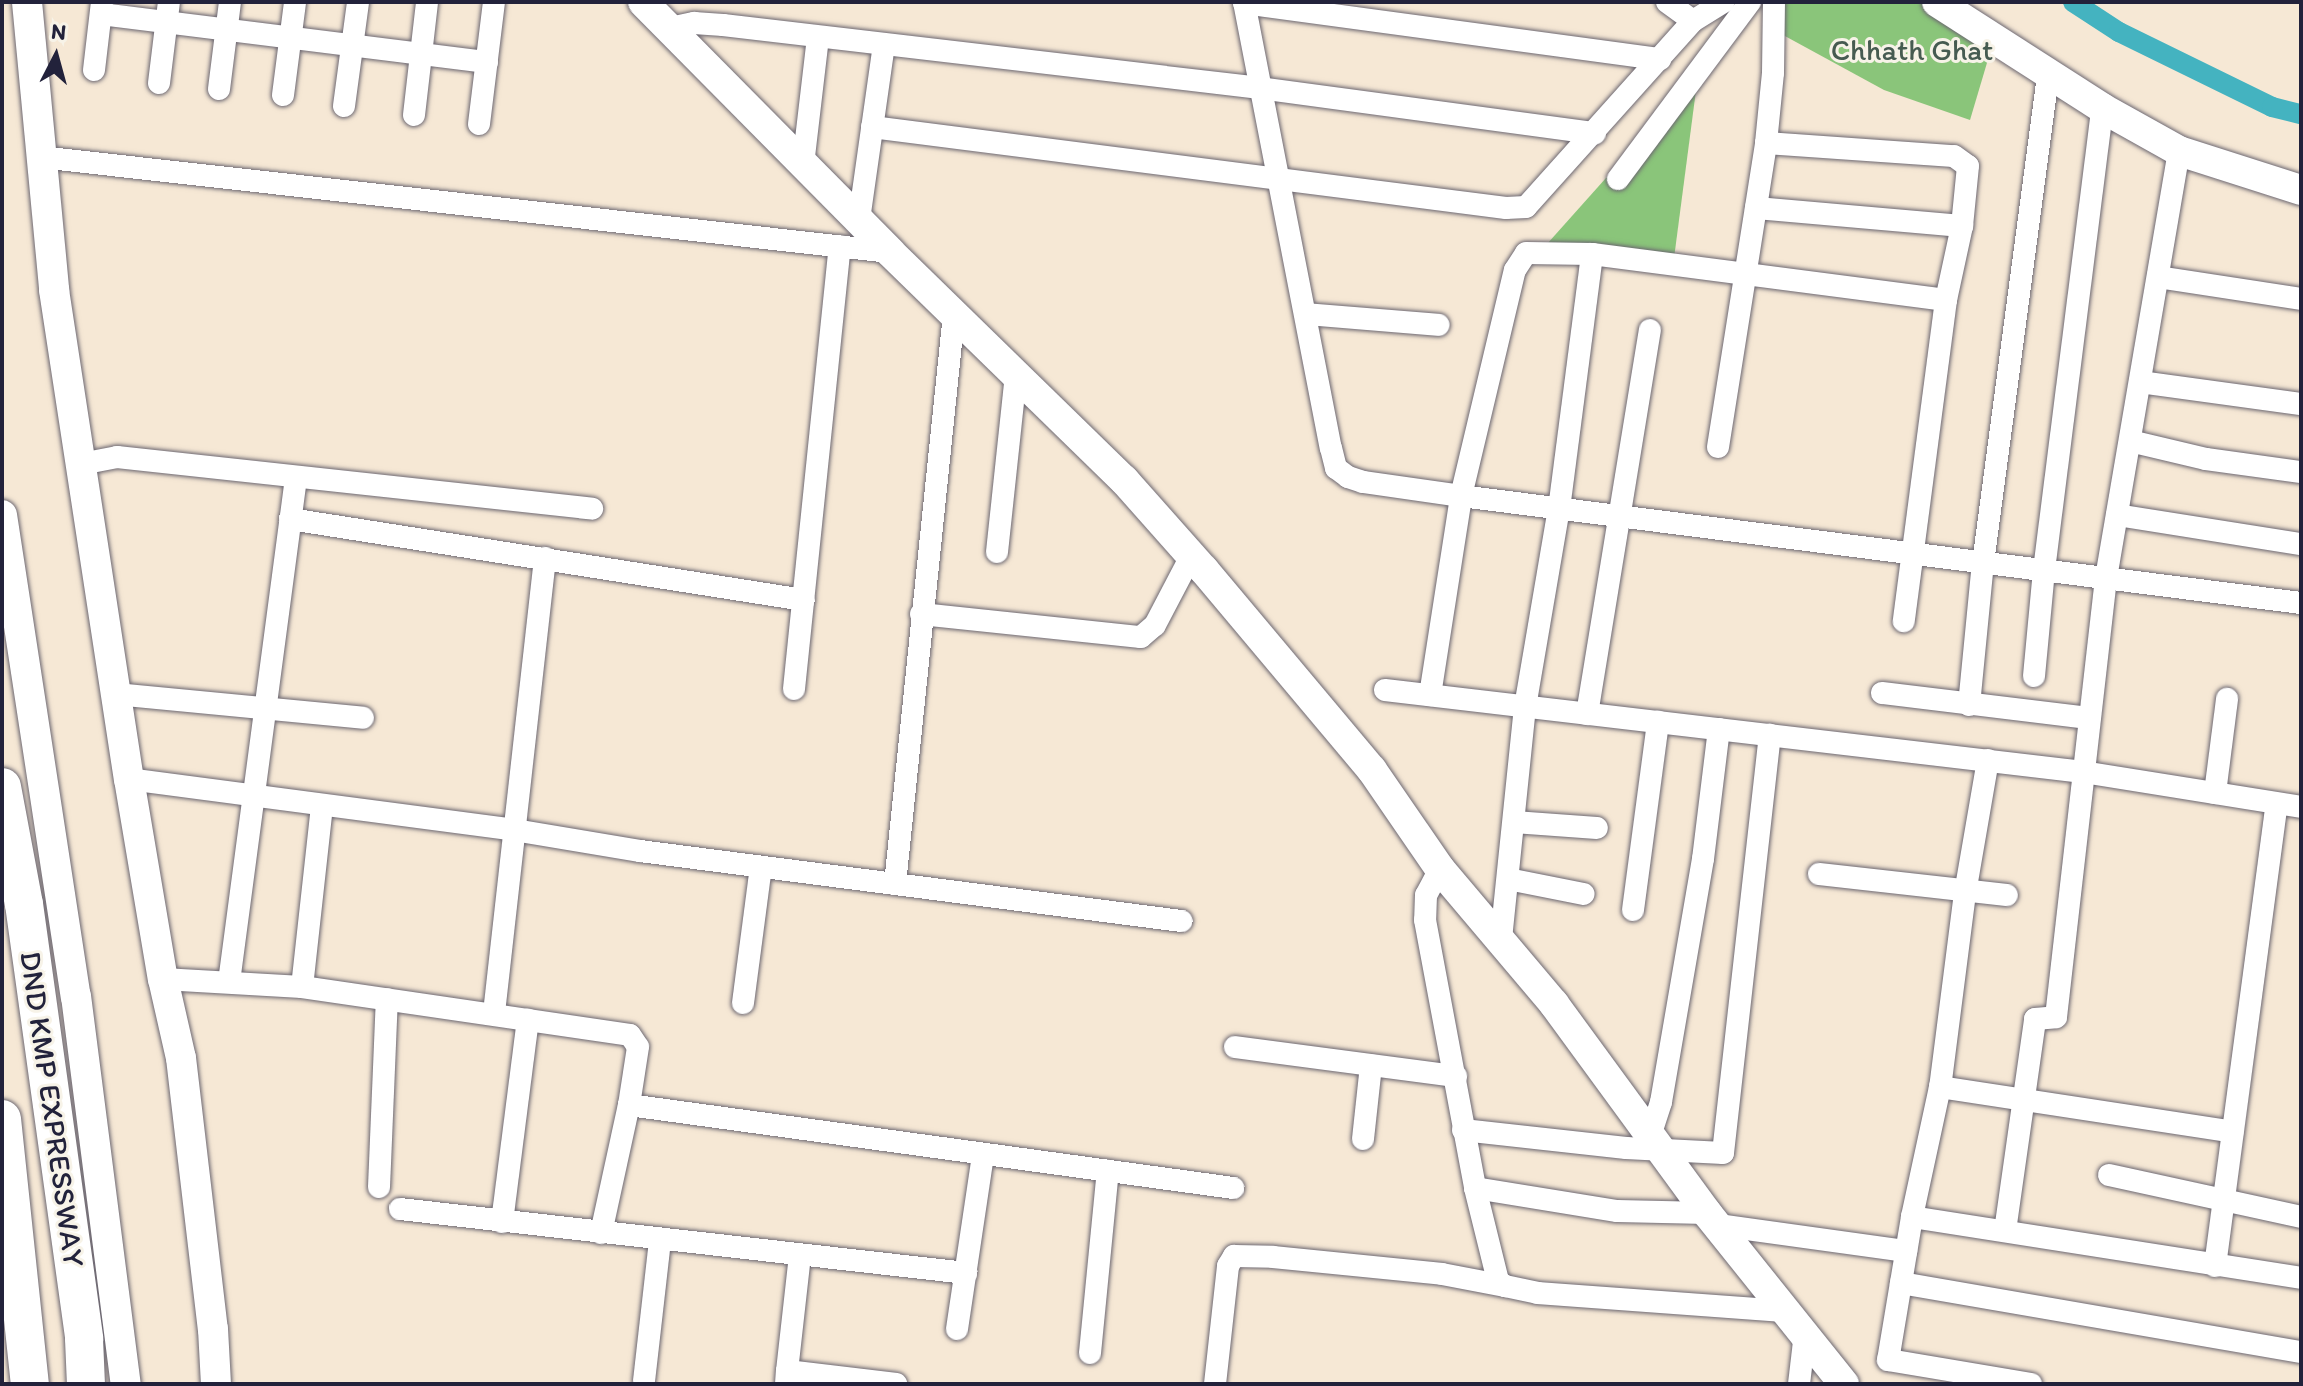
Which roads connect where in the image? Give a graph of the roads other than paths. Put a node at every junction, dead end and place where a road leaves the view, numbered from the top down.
1 (27, 2) edge
2 (230, 2) edge
3 (295, 2) edge
4 (358, 2) edge
5 (427, 2) edge
6 (494, 2) edge
7 (643, 2) edge
8 (1244, 2) edge
9 (1667, 2) edge
10 (1723, 2) edge
11 (1750, 2) edge
12 (1774, 2) edge
13 (1937, 2) edge
14 (102, 8) edge
15 (168, 12) edge
16 (1693, 21) junction
17 (670, 28) junction
18 (227, 30) junction
19 (818, 37) junction
20 (290, 38) junction
21 (884, 45) junction
22 (352, 46) junction
23 (421, 54) junction
24 (1660, 59) junction
25 (487, 62) junction
26 (94, 70) dead end
27 (2048, 73) junction
28 (159, 83) dead end
29 (1260, 88) junction
30 (219, 89) dead end
31 (283, 95) dead end
32 (344, 106) dead end
33 (2102, 108) junction
34 (414, 115) dead end
35 (479, 124) dead end
36 (872, 127) junction
37 (1595, 133) junction
38 (1766, 143) junction
39 (2179, 151) junction
40 (40, 157) junction
41 (803, 165) junction
42 (1278, 178) junction
43 (1618, 179) dead end
44 (2301, 190) edge
45 (1756, 208) junction
46 (859, 220) junction
47 (1962, 226) junction
48 (840, 246) junction
49 (890, 252) junction
50 (1592, 254) junction
51 (1746, 273) junction
52 (2158, 277) junction
53 (2301, 299) edge
54 (1946, 300) junction
55 (954, 314) junction
56 (1306, 314) junction
57 (1439, 325) dead end
58 (1650, 330) dead end
59 (1016, 374) junction
60 (2140, 382) junction
61 (2301, 404) edge
62 (2130, 441) junction
63 (1718, 447) dead end
64 (81, 464) junction
65 (2301, 472) edge
66 (296, 478) junction
67 (1461, 496) junction
68 (592, 509) dead end
69 (1559, 509) junction
70 (2, 515) edge
71 (2117, 515) junction
72 (1620, 516) junction
73 (290, 519) junction
74 (2301, 544) edge
75 (997, 552) dead end
76 (1911, 553) junction
77 (1191, 556) junction
78 (545, 558) junction
79 (1983, 563) junction
80 (2044, 570) junction
81 (2106, 578) junction
82 (804, 600) junction
83 (2301, 603) edge
84 (921, 614) junction
85 (1904, 621) dead end
86 (2034, 676) dead end
87 (794, 689) dead end
88 (1385, 690) dead end
89 (1882, 693) dead end
90 (116, 694) junction
91 (1430, 695) junction
92 (2227, 699) dead end
93 (1969, 705) junction
94 (1525, 707) junction
95 (267, 708) junction
96 (1587, 714) junction
97 (363, 718) dead end
98 (2088, 718) junction
99 (1658, 722) junction
100 (1719, 729) junction
101 (1770, 735) junction
102 (1988, 760) junction
103 (2083, 772) junction
104 (129, 779) junction
105 (2, 787) edge
106 (2215, 793) junction
107 (256, 795) junction
108 (2277, 804) junction
109 (322, 806) junction
110 (2301, 807) edge
111 (1514, 822) junction
112 (1597, 828) dead end
113 (514, 830) junction
114 (761, 867) junction
115 (1440, 869) junction
116 (1819, 874) dead end
117 (1508, 879) junction
118 (895, 884) junction
119 (1965, 893) junction
120 (1584, 894) dead end
121 (2007, 895) dead end
122 (1633, 910) dead end
123 (1181, 921) dead end
124 (1501, 939) junction
125 (163, 979) junction
126 (229, 982) junction
127 (302, 987) junction
128 (387, 999) junction
129 (743, 1003) dead end
130 (494, 1013) junction
131 (528, 1020) junction
132 (1235, 1047) dead end
133 (1371, 1065) junction
134 (1456, 1076) junction
135 (1940, 1087) junction
136 (2025, 1101) junction
137 (629, 1105) junction
138 (2, 1119) edge
139 (1463, 1130) junction
140 (2233, 1132) junction
141 (1363, 1139) dead end
142 (1655, 1143) junction
143 (983, 1155) junction
144 (1108, 1171) junction
145 (2109, 1175) dead end
146 (379, 1187) dead end
147 (1233, 1188) dead end
148 (1475, 1188) junction
149 (2224, 1199) junction
150 (400, 1209) dead end
151 (1912, 1217) junction
152 (2301, 1217) edge
153 (1712, 1219) junction
154 (502, 1222) junction
155 (2005, 1231) junction
156 (601, 1233) junction
157 (660, 1240) junction
158 (1906, 1251) junction
159 (800, 1255) junction
160 (2215, 1266) junction
161 (966, 1273) junction
162 (2301, 1278) edge
163 (1901, 1283) junction
164 (1505, 1286) junction
165 (1796, 1322) junction
166 (957, 1329) dead end
167 (2301, 1352) edge
168 (1090, 1353) dead end
169 (786, 1378) edge
170 (644, 1381) dead end
171 (30, 1384) edge
172 (86, 1384) edge
173 (126, 1384) edge
174 (216, 1384) edge
175 (896, 1384) edge
176 (1215, 1384) edge
177 (1799, 1384) edge
178 (1844, 1384) edge
179 (2031, 1384) edge

1 - 40 street
2 - 18 street
3 - 20 street
4 - 22 street
5 - 23 street
6 - 25 street
7 - 17 street
8 - 24 street
8 - 29 street
9 - 16 street
10 - 16 street
11 - 43 street
12 - 38 street
13 - 27 street
14 - 15 street
14 - 26 street
15 - 18 street
15 - 28 street
16 - 24 street
17 - 19 street
17 - 41 street
18 - 20 street
18 - 30 street
19 - 21 street
19 - 41 street
20 - 22 street
20 - 31 street
21 - 29 street
21 - 36 street
22 - 23 street
22 - 32 street
23 - 25 street
23 - 34 street
24 - 37 street
25 - 35 street
27 - 33 street
27 - 79 street
29 - 37 street
29 - 42 street
33 - 39 street
33 - 80 street
36 - 42 street
36 - 46 street
37 - 42 street
38 - 45 street
38 - 47 street
39 - 44 street
39 - 52 street
40 - 48 street
40 - 64 street
41 - 46 street
42 - 56 street
45 - 47 street
45 - 51 street
46 - 49 street
47 - 54 street
48 - 49 street
48 - 82 street
49 - 55 street
50 - 51 street
50 - 67 street
50 - 69 street
51 - 54 street
51 - 63 street
52 - 53 street
52 - 60 street
54 - 76 street
55 - 59 street
55 - 84 street
56 - 57 street
56 - 67 street
58 - 72 street
59 - 75 street
59 - 77 street
60 - 61 street
60 - 62 street
62 - 65 street
62 - 71 street
64 - 66 street
64 - 90 street
66 - 68 street
66 - 73 street
67 - 69 street
67 - 91 street
69 - 72 street
69 - 94 street
70 - 173 street
71 - 74 street
71 - 81 street
72 - 76 street
72 - 96 street
73 - 78 street
73 - 95 street
76 - 79 street
76 - 85 street
77 - 84 street
77 - 115 street
78 - 82 street
78 - 113 street
79 - 80 street
79 - 93 street
80 - 81 street
80 - 86 street
81 - 83 street
81 - 98 street
82 - 87 street
84 - 118 street
88 - 91 street
89 - 93 street
90 - 95 street
90 - 104 street
91 - 94 street
92 - 106 street
93 - 98 street
94 - 96 street
94 - 111 street
95 - 97 street
95 - 107 street
96 - 99 street
98 - 103 street
99 - 100 street
99 - 122 street
100 - 101 street
100 - 142 street
101 - 102 street
101 - 142 street
102 - 103 street
102 - 119 street
103 - 106 street
103 - 136 street
104 - 107 street
104 - 125 street
105 - 172 highway, DND KMP EXPRESSWAY
106 - 108 street
107 - 109 street
107 - 126 street
108 - 110 street
108 - 140 street
109 - 113 street
109 - 127 street
111 - 112 street
111 - 117 street
113 - 114 street
113 - 130 street
114 - 118 street
114 - 129 street
115 - 124 street
115 - 134 street
116 - 119 street
117 - 120 street
117 - 124 street
118 - 123 street
119 - 121 street
119 - 135 street
124 - 142 street
125 - 126 street
125 - 174 street
126 - 127 street
127 - 128 street
128 - 130 street
128 - 146 street
130 - 131 street
131 - 137 street
131 - 154 street
132 - 133 street
133 - 134 street
133 - 141 street
134 - 139 street
135 - 136 street
135 - 151 street
136 - 140 street
136 - 155 street
137 - 143 street
137 - 156 street
138 - 171 highway, DND KMP EXPRESSWAY
139 - 142 street
139 - 148 street
140 - 149 street
142 - 153 street
143 - 144 street
143 - 161 street
144 - 147 street
144 - 168 street
145 - 149 street
148 - 153 street
148 - 164 street
149 - 152 street
149 - 160 street
150 - 154 street
151 - 155 street
151 - 158 street
153 - 158 street
153 - 165 street
154 - 156 street
155 - 160 street
156 - 157 street
157 - 159 street
157 - 170 street
158 - 163 street
159 - 161 street
159 - 169 street
160 - 162 street
161 - 166 street
163 - 167 street
163 - 179 street
164 - 165 street
164 - 176 street
165 - 177 street
165 - 178 street
169 - 175 street

